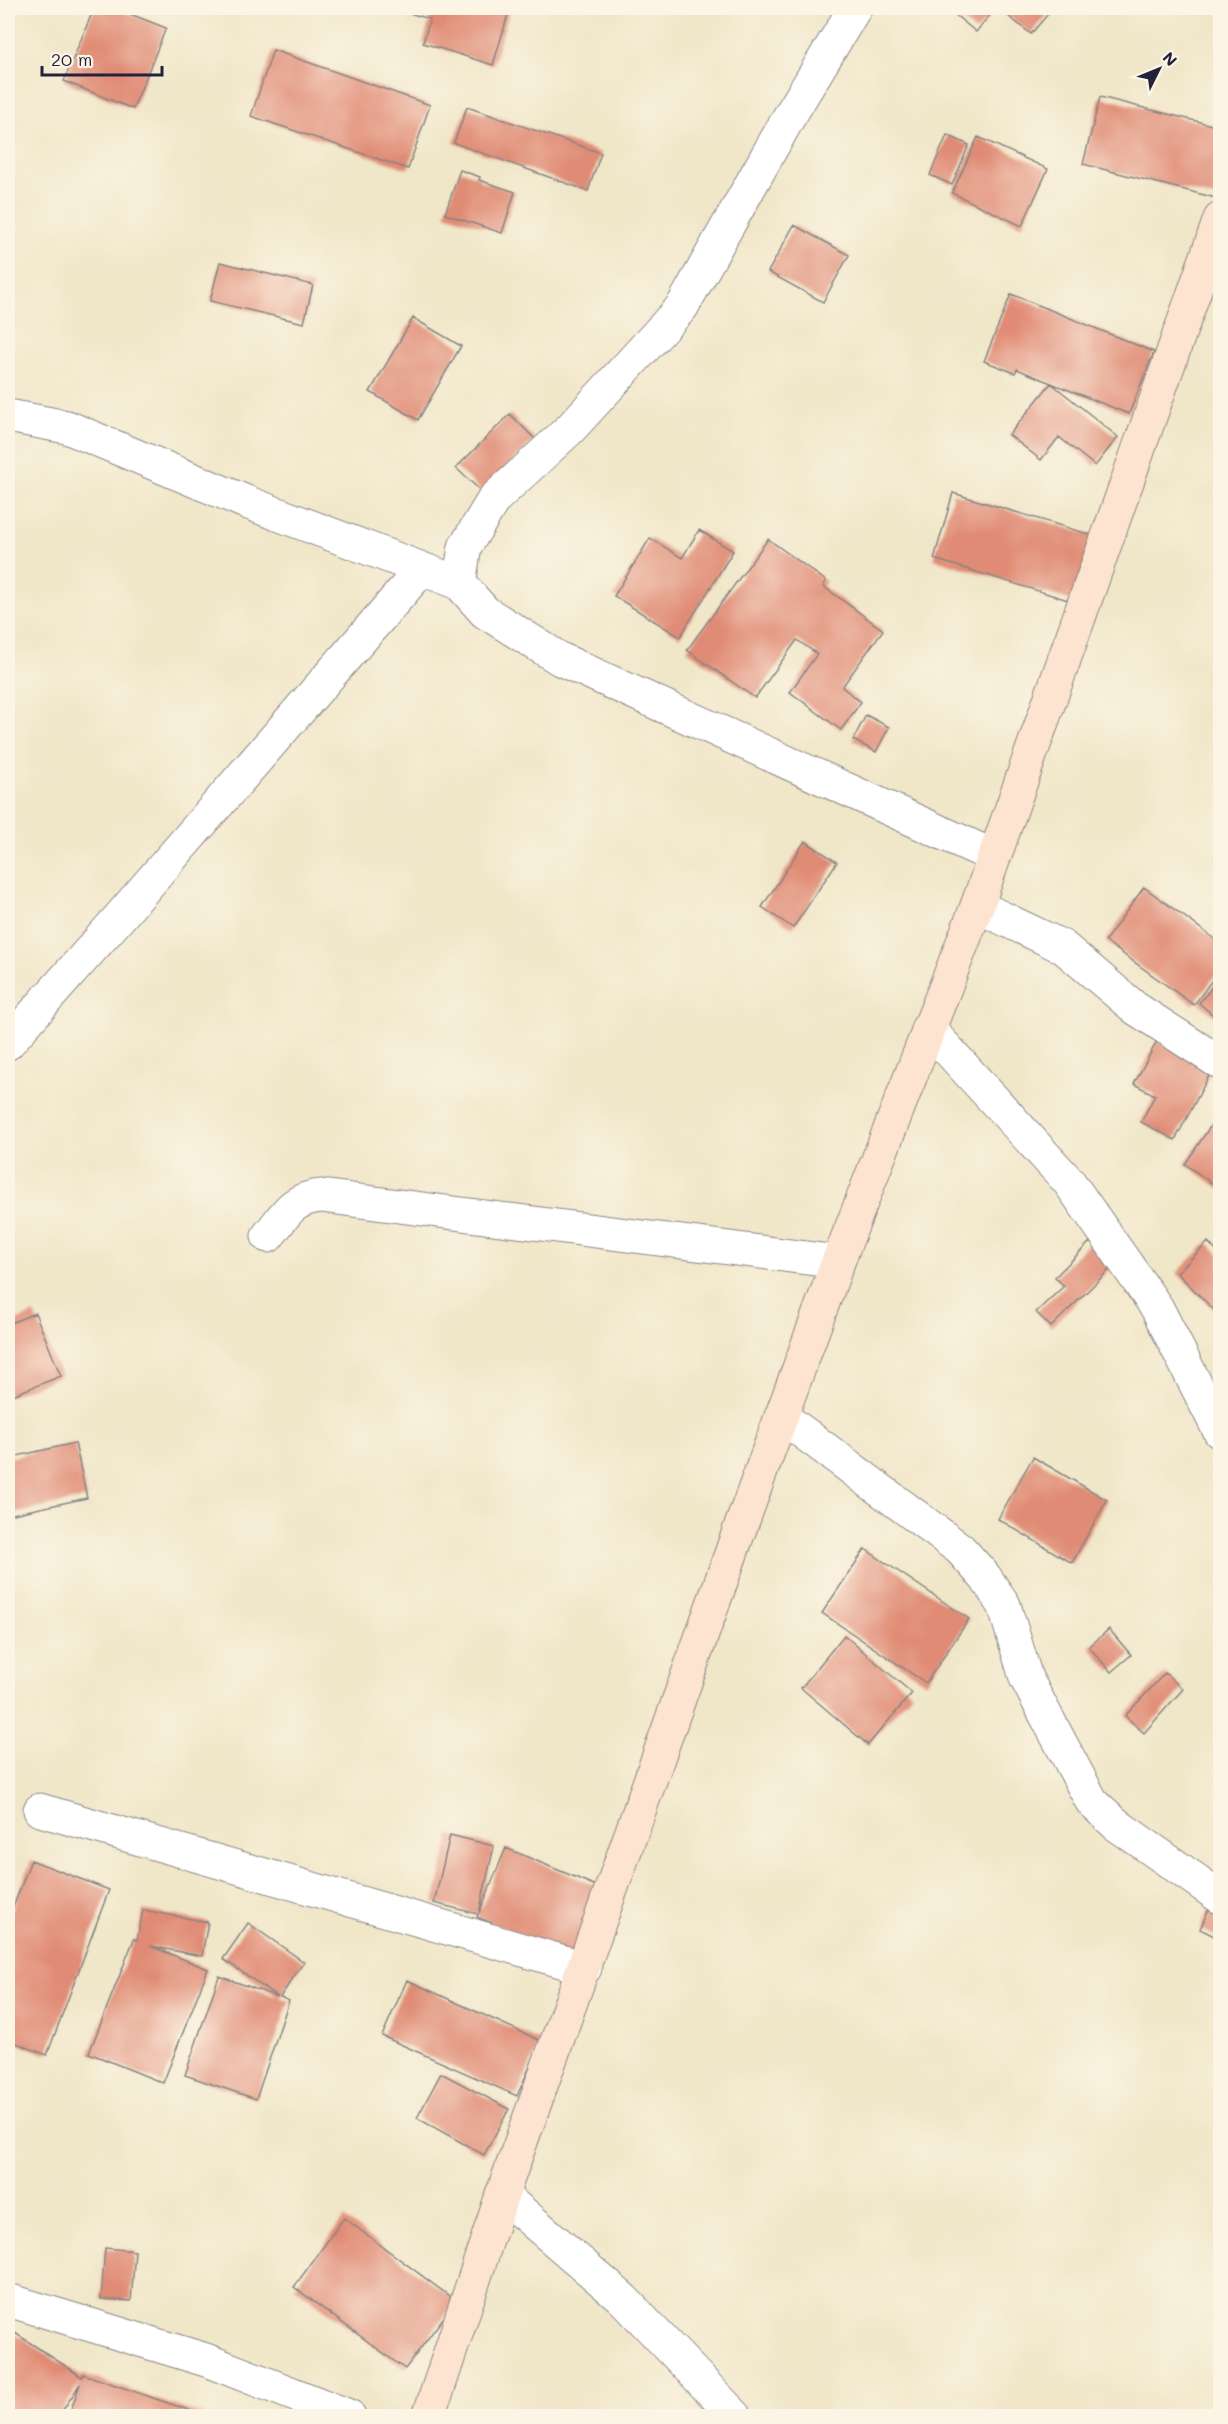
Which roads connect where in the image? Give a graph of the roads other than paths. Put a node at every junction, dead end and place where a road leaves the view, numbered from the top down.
1 (850, 9) edge
2 (1221, 219) edge
3 (8, 416) edge
4 (422, 569) junction
5 (459, 583) junction
6 (993, 856) junction
7 (977, 906) junction
8 (928, 1028) junction
9 (8, 1042) edge
10 (1217, 1061) dead end
11 (268, 1236) dead end
12 (838, 1262) junction
13 (781, 1416) junction
14 (1221, 1432) edge
15 (40, 1810) dead end
16 (1221, 1897) edge
17 (585, 1968) junction
18 (502, 2195) junction
19 (8, 2300) edge
20 (349, 2416) edge
21 (429, 2416) edge
22 (735, 2416) edge

1 - 5 street
2 - 6 street
3 - 4 street
4 - 5 street
4 - 9 street
5 - 6 street
6 - 7 street
7 - 8 street
7 - 10 street
8 - 12 street
8 - 14 street
11 - 12 street
12 - 13 street
13 - 16 street
13 - 17 street
15 - 17 street
17 - 18 street
18 - 21 street
18 - 22 street
19 - 20 street

